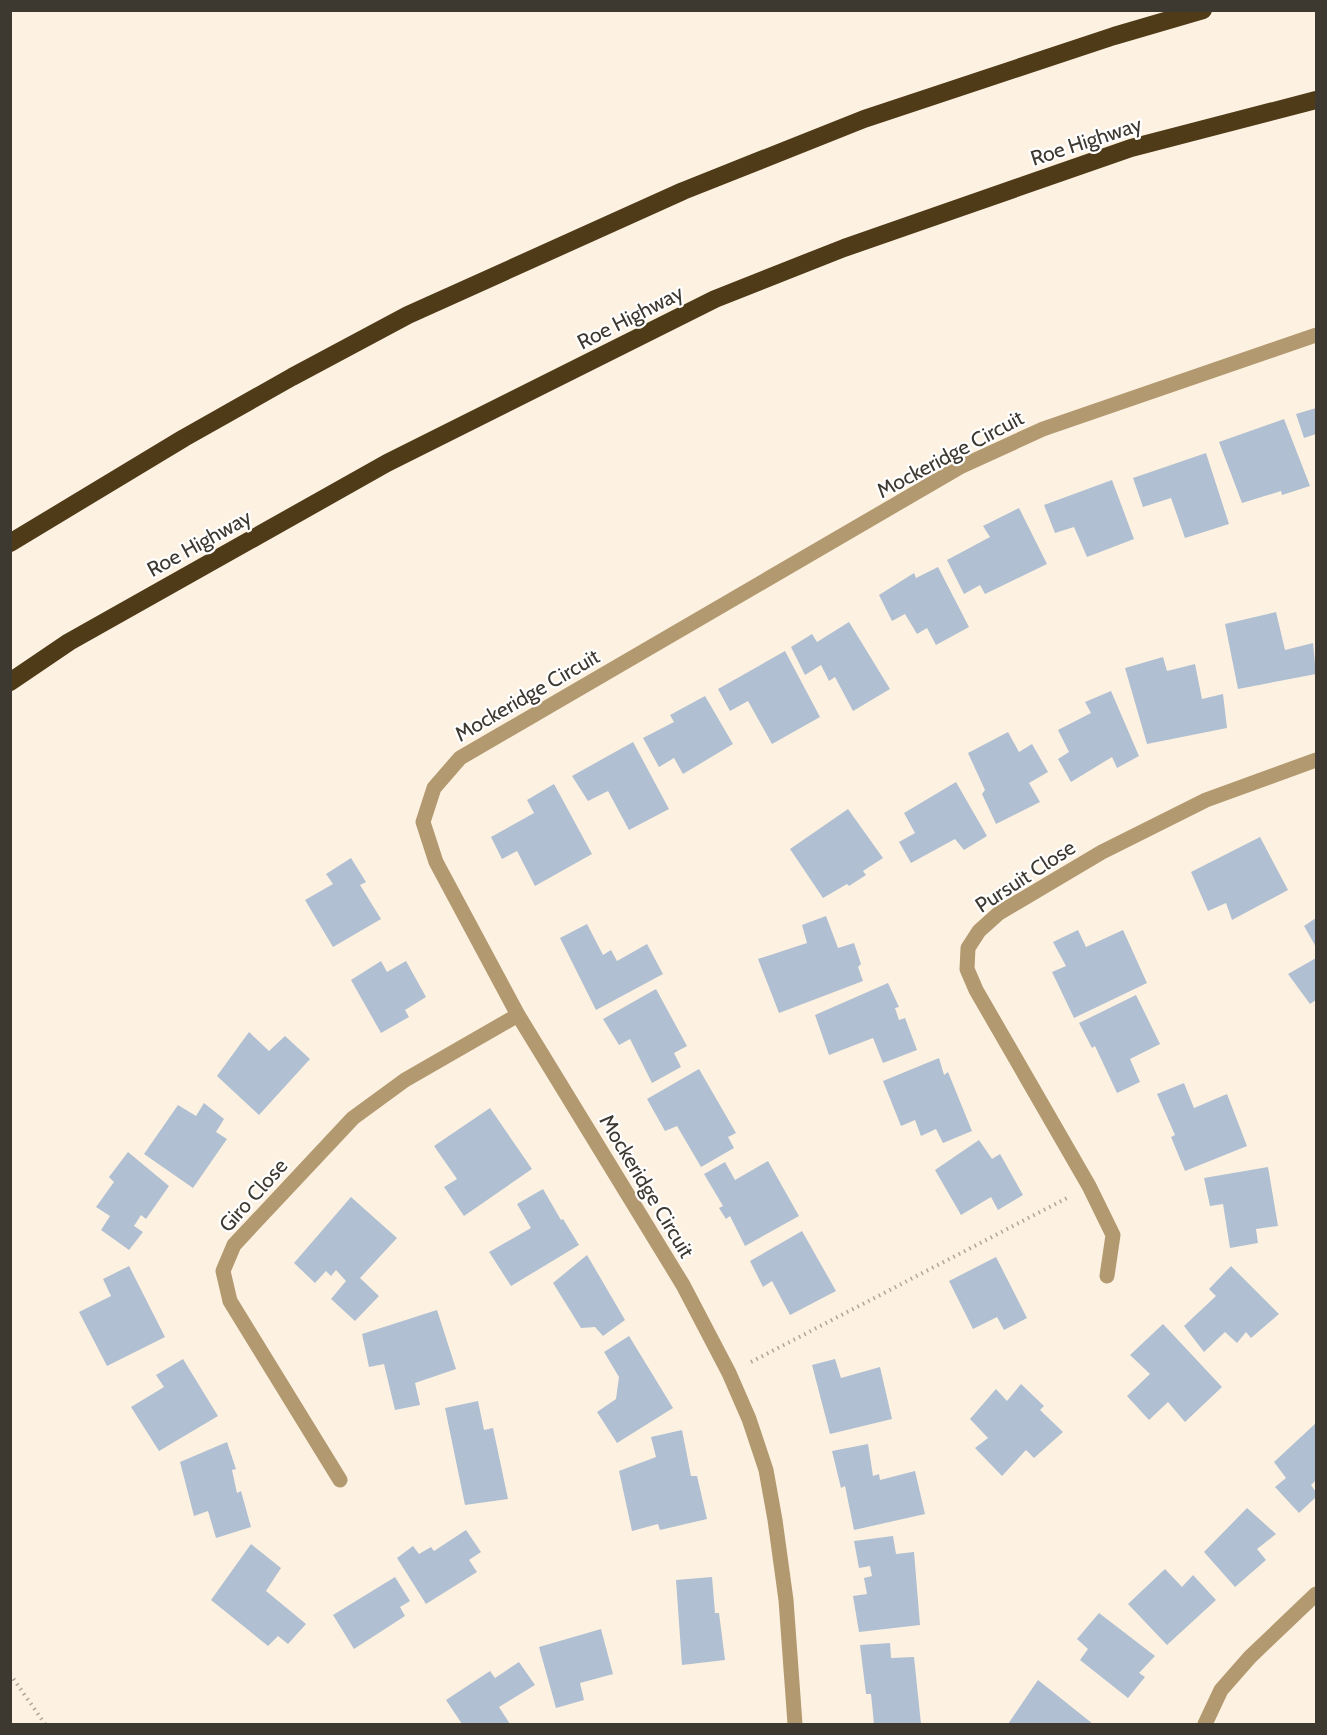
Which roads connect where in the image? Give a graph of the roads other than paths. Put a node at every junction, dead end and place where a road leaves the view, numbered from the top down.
1 (1203, 10) edge
2 (1317, 100) edge
3 (1317, 335) edge
4 (10, 543) edge
5 (10, 682) edge
6 (1317, 760) edge
7 (518, 1015) junction
8 (1107, 1276) dead end
9 (340, 1480) dead end
10 (1317, 1594) edge
11 (795, 1725) edge
12 (1204, 1725) edge

1 - 4 highway
2 - 5 highway, Roe Highway
3 - 7 street, Mockeridge Circuit
6 - 8 street, Pursuit Close
7 - 9 street, Giro Close
7 - 11 street, Mockeridge Circuit
10 - 12 street

